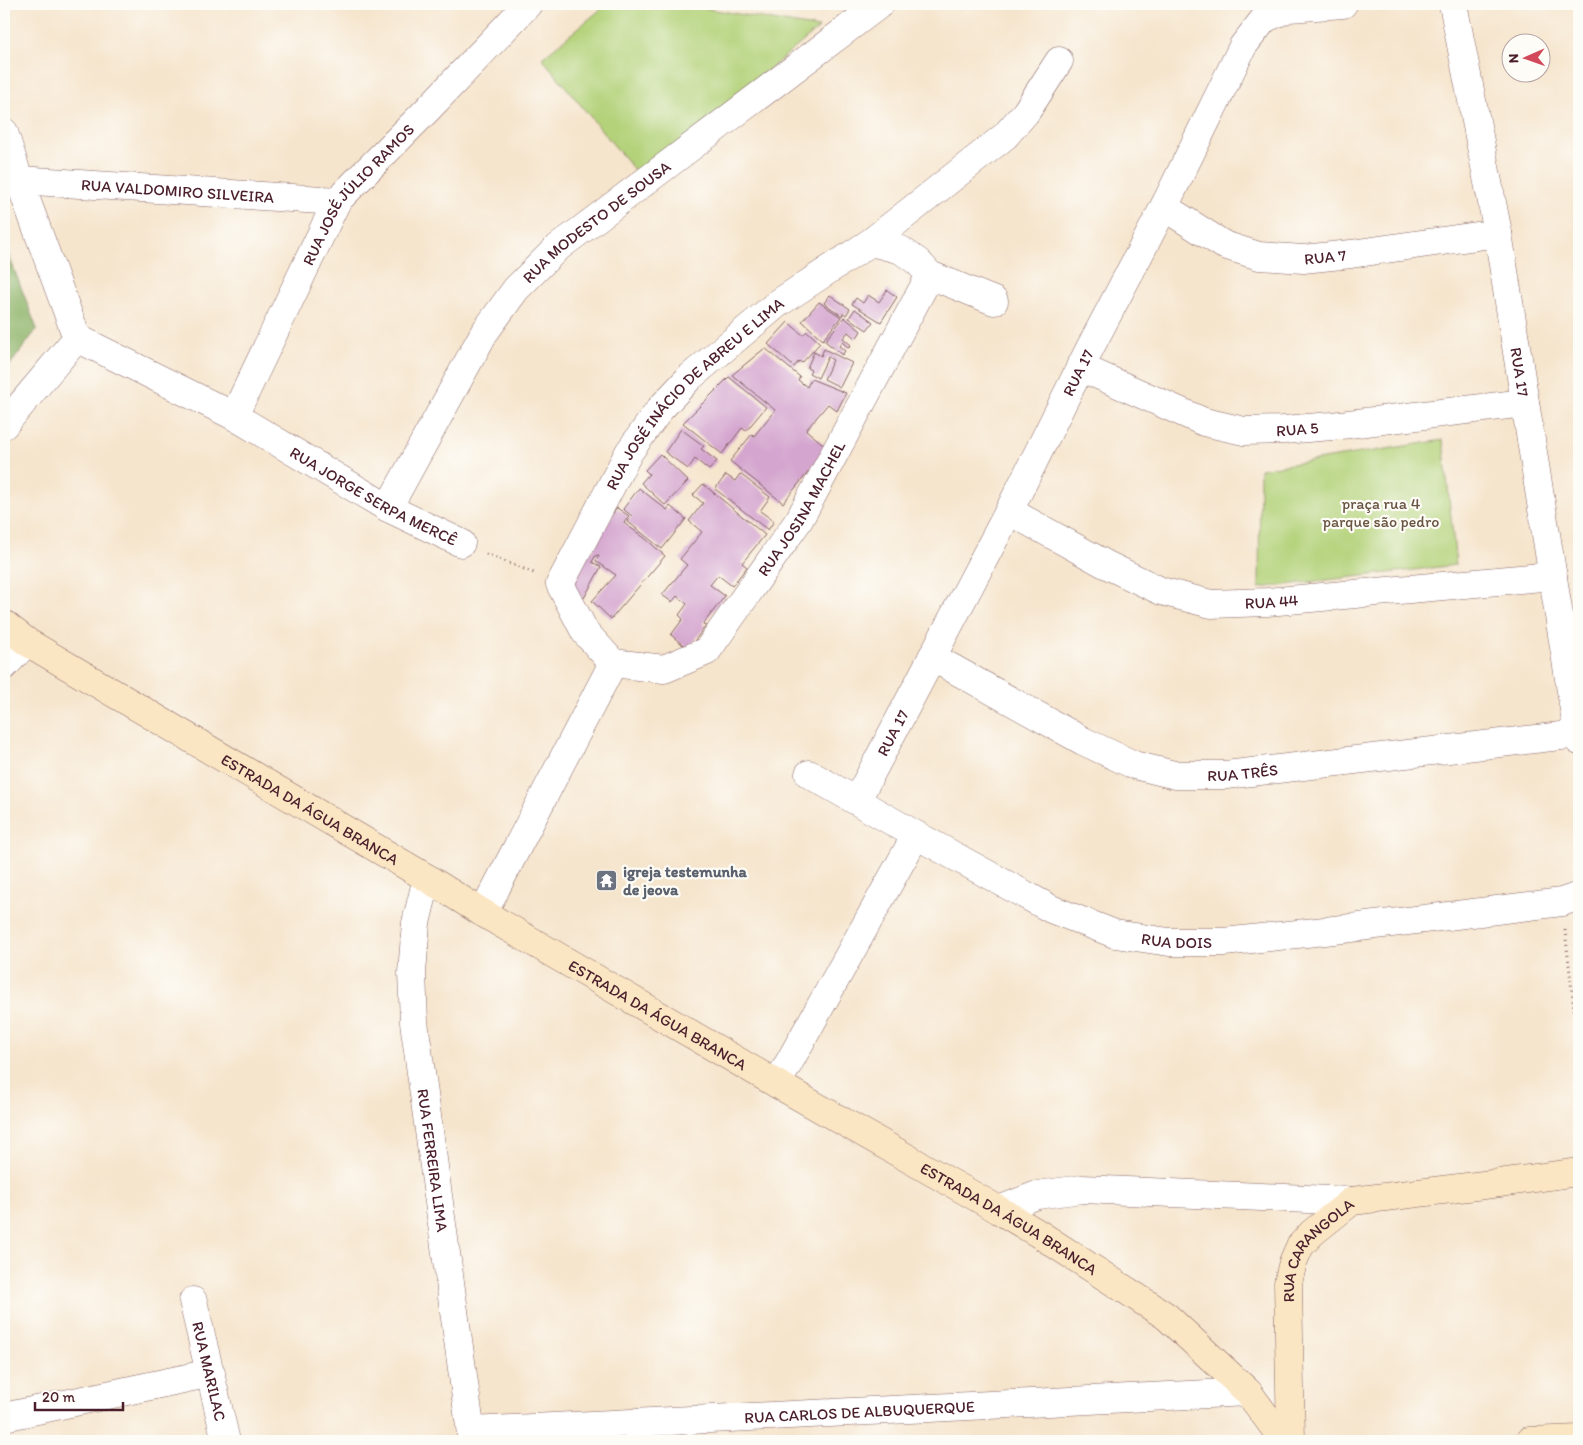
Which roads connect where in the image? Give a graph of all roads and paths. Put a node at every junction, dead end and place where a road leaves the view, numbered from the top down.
1 (528, 4) edge
2 (880, 4) edge
3 (1343, 4) edge
4 (1453, 4) edge
5 (1059, 61) dead end
6 (4, 132) edge
7 (19, 180) junction
8 (337, 201) junction
9 (1164, 207) junction
10 (1498, 233) junction
11 (871, 242) junction
12 (930, 275) junction
13 (994, 301) dead end
14 (77, 338) junction
15 (1080, 366) junction
16 (1525, 403) junction
17 (234, 416) junction
18 (4, 425) edge
19 (388, 508) junction
20 (1009, 511) junction
21 (461, 543) joint
22 (1553, 576) junction
23 (560, 584) junction
24 (4, 624) edge
25 (27, 642) junction
26 (932, 657) junction
27 (613, 663) junction
28 (4, 666) edge
29 (1579, 738) edge
30 (809, 774) dead end
31 (857, 800) junction
32 (916, 835) junction
33 (427, 878) junction
34 (1570, 899) edge
35 (483, 913) junction
36 (1579, 1052) edge
37 (777, 1084) junction
38 (1579, 1172) edge
39 (1352, 1201) junction
40 (999, 1210) junction
41 (193, 1301) dead end
42 (211, 1373) junction
43 (1248, 1392) junction
44 (4, 1417) edge
45 (472, 1436) edge
46 (1579, 1439) edge
47 (226, 1441) edge
48 (1284, 1441) edge
49 (1291, 1441) edge
50 (1529, 1441) edge

1 - 8 street, RUA JOSÉ JÚLIO RAMOS
2 - 19 street, RUA MODESTO DE SOUSA
3 - 9 street, RUA 17
4 - 10 street, RUA 17
5 - 11 street, RUA JOSÉ INÁCIO DE ABREU E LIMA
6 - 7 street
7 - 8 street, RUA VALDOMIRO SILVEIRA
7 - 14 street
8 - 17 street, RUA JOSÉ JÚLIO RAMOS
9 - 10 street, RUA 7
9 - 15 street, RUA 17
10 - 16 street, RUA 17
11 - 12 street
11 - 23 street, RUA JOSÉ INÁCIO DE ABREU E LIMA
12 - 13 street
12 - 27 street, RUA JOSINA MACHEL
14 - 17 street, RUA JORGE SERPA MERCÊ
14 - 18 street
15 - 16 street, RUA 5
15 - 20 street, RUA 17
16 - 22 street, RUA 17
17 - 19 street, RUA JORGE SERPA MERCÊ
19 - 21 street, RUA JORGE SERPA MERCÊ
20 - 22 street, RUA 44
20 - 26 street, RUA 17
21 - 23 path, RUA JORGE SERPA MERCÊ
22 - 29 street, RUA 17
23 - 27 street
24 - 25 main road, ESTRADA DA ÁGUA BRANCA
25 - 28 street
25 - 33 main road, ESTRADA DA ÁGUA BRANCA
26 - 29 street, RUA TRÊS
26 - 31 street, RUA 17
27 - 35 street
30 - 31 street, RUA DOIS
31 - 32 street, RUA DOIS
32 - 34 street, RUA DOIS
32 - 37 street
33 - 35 main road, ESTRADA DA ÁGUA BRANCA
33 - 45 street, RUA FERREIRA LIMA
34 - 36 path
35 - 37 main road, ESTRADA DA ÁGUA BRANCA
37 - 40 main road, ESTRADA DA ÁGUA BRANCA
38 - 39 main road, RUA CARANGOLA
39 - 40 street
39 - 49 main road, RUA CARANGOLA
40 - 43 main road, ESTRADA DA ÁGUA BRANCA
41 - 42 street, RUA MARILAC
42 - 44 street
42 - 47 street, RUA MARILAC
43 - 45 street, RUA CARLOS DE ALBUQUERQUE
43 - 48 main road, ESTRADA DA ÁGUA BRANCA
46 - 50 main road

